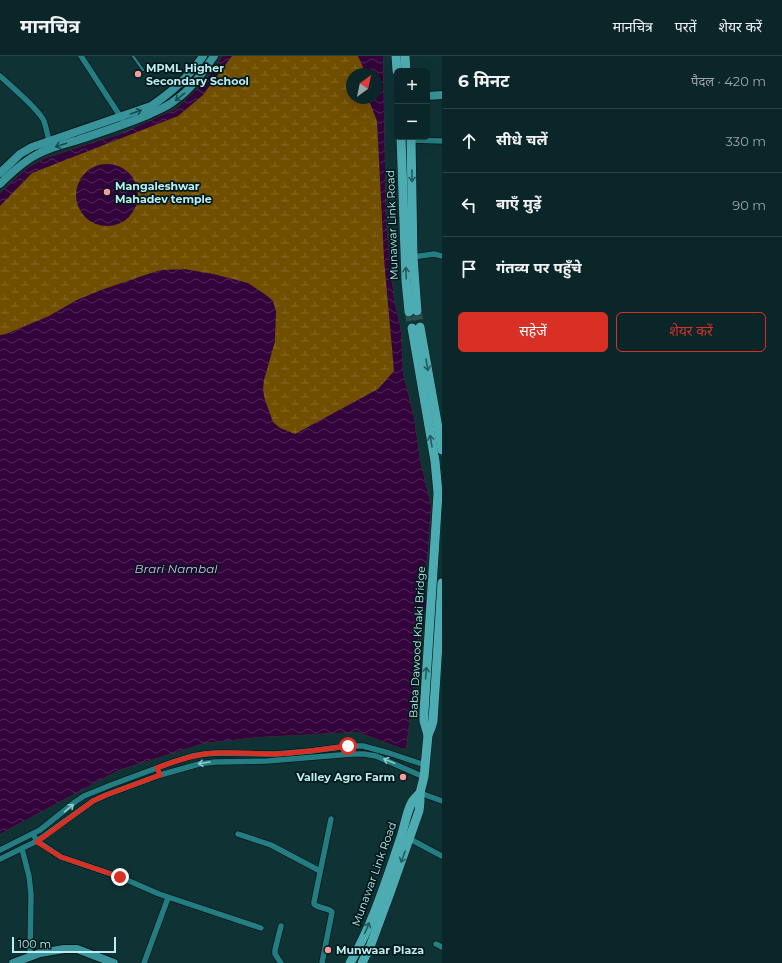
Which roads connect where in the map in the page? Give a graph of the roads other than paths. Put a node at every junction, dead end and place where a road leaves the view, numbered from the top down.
1 (81, 56) edge
2 (133, 56) edge
3 (203, 56) edge
4 (214, 56) edge
5 (396, 56) edge
6 (405, 56) edge
7 (397, 68) edge
8 (406, 68) edge
9 (143, 70) dead end
10 (0, 76) edge
11 (442, 95) edge
12 (430, 96) edge
13 (123, 121) junction
14 (49, 140) junction
15 (401, 140) edge
16 (411, 140) edge
17 (430, 140) edge
18 (442, 141) edge
19 (0, 172) edge
20 (0, 184) edge
21 (442, 256) edge
22 (409, 257) junction
23 (413, 312) tunnel mouth
24 (442, 450) edge
25 (438, 461) edge
26 (442, 583) edge
27 (428, 735) junction
28 (425, 765) junction
29 (157, 768) junction
30 (160, 775) junction
31 (424, 777) junction
32 (420, 792) junction
33 (442, 801) edge
34 (331, 819) dead end
35 (33, 834) junction
36 (238, 834) dead end
37 (410, 839) junction
38 (37, 842) junction
39 (22, 849) junction
40 (0, 850) edge
41 (442, 856) edge
42 (0, 859) edge
43 (320, 870) junction
44 (168, 898) junction
45 (281, 926) dead end
46 (261, 928) dead end
47 (436, 944) dead end
48 (442, 948) edge
49 (30, 957) junction
50 (13, 963) edge
51 (114, 963) edge
52 (144, 963) edge
53 (281, 963) edge
54 (322, 963) edge
55 (350, 963) edge
56 (362, 963) edge

1 - 13 street
2 - 9 lane
13 -> 3 street
4 -> 13 street
5 - 7 main road
6 - 8 main road
10 - 14 street
11 - 12 street
13 - 14 street
13 -> 20 street
14 - 19 street
15 - 22 main road, Munawar Link Road
16 -> 22 main road, Munawar Link Road
17 - 18 street
21 - 22 street
22 - 23 main road, Munawar Link Road
25 -> 24 main road
27 -> 25 main road, Baba Dawood Khaki Bridge
26 - 27 main road, Baba Dawood Khaki Bridge
27 - 28 main road, Munawar Link Road
28 - 29 street
28 - 31 main road, Munawar Link Road
29 - 30 street
35 -> 29 street
31 -> 30 street
30 - 38 street
31 - 32 main road, Munawar Link Road
32 - 33 street
32 - 37 main road, Munawar Link Road
55 -> 32 main road, Munawar Link Road
34 - 43 street
35 - 38 street
35 - 40 street
36 - 43 street
37 - 41 street
37 -> 56 main road, Munawar Link Road
38 - 39 street
38 - 44 street
39 - 42 street
39 - 49 street
43 - 54 street
44 - 46 street
44 - 52 street
45 - 53 street
47 - 48 street
49 - 50 street
49 - 51 street

